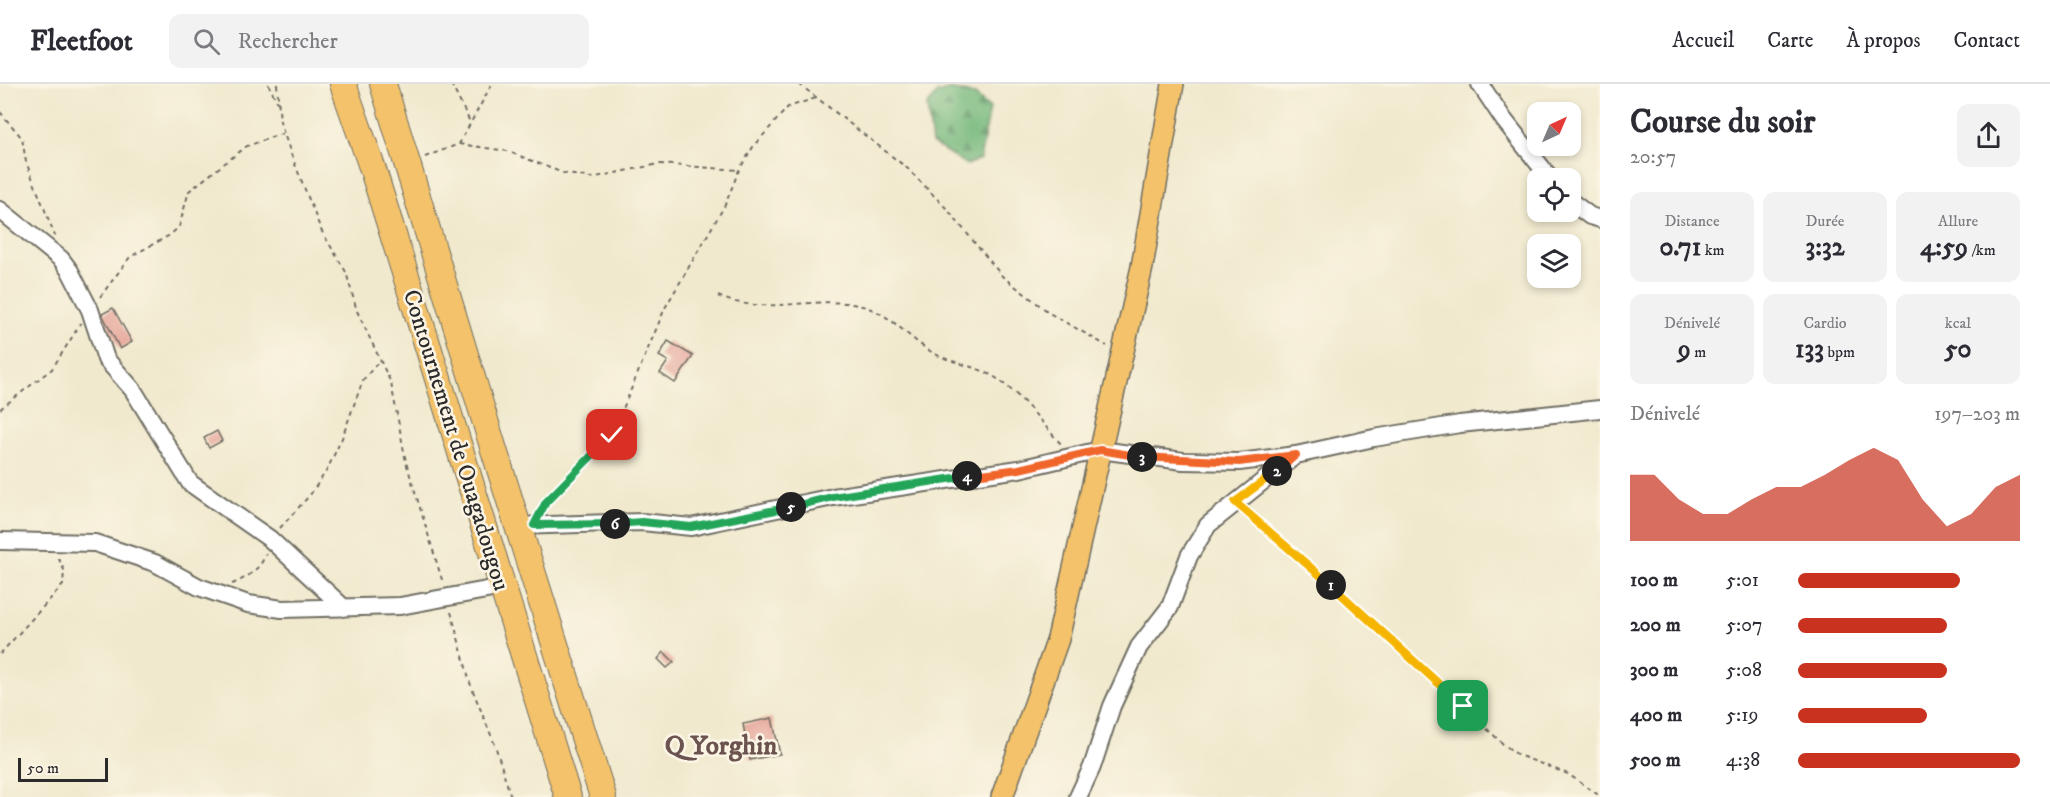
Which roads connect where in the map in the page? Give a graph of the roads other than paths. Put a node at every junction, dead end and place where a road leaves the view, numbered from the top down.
1 (343, 84) edge
2 (383, 84) edge
3 (1173, 84) edge
4 (1480, 84) edge
5 (407, 163) junction
6 (1542, 168) edge
7 (373, 170) junction
8 (1581, 209) edge
9 (0, 210) edge
10 (1600, 219) edge
11 (1600, 409) edge
12 (1100, 450) junction
13 (1296, 455) junction
14 (526, 526) junction
15 (0, 541) edge
16 (503, 587) junction
17 (344, 608) junction
18 (568, 797) edge
19 (603, 797) edge
20 (1002, 797) edge
21 (1078, 797) edge

1 - 7 highway, Contournement de Ouagadougou
2 - 5 highway, Contournement de Ouagadougou
3 - 12 main road
4 - 6 street
5 - 7 highway
5 - 14 highway, Contournement de Ouagadougou
7 - 16 highway, Contournement de Ouagadougou
8 - 10 street
9 - 17 street
11 - 13 street
12 - 13 street
12 - 14 street
12 - 20 main road
13 - 21 street
14 - 19 highway, Contournement de Ouagadougou
15 - 17 street
16 - 17 street
16 - 18 highway, Contournement de Ouagadougou

